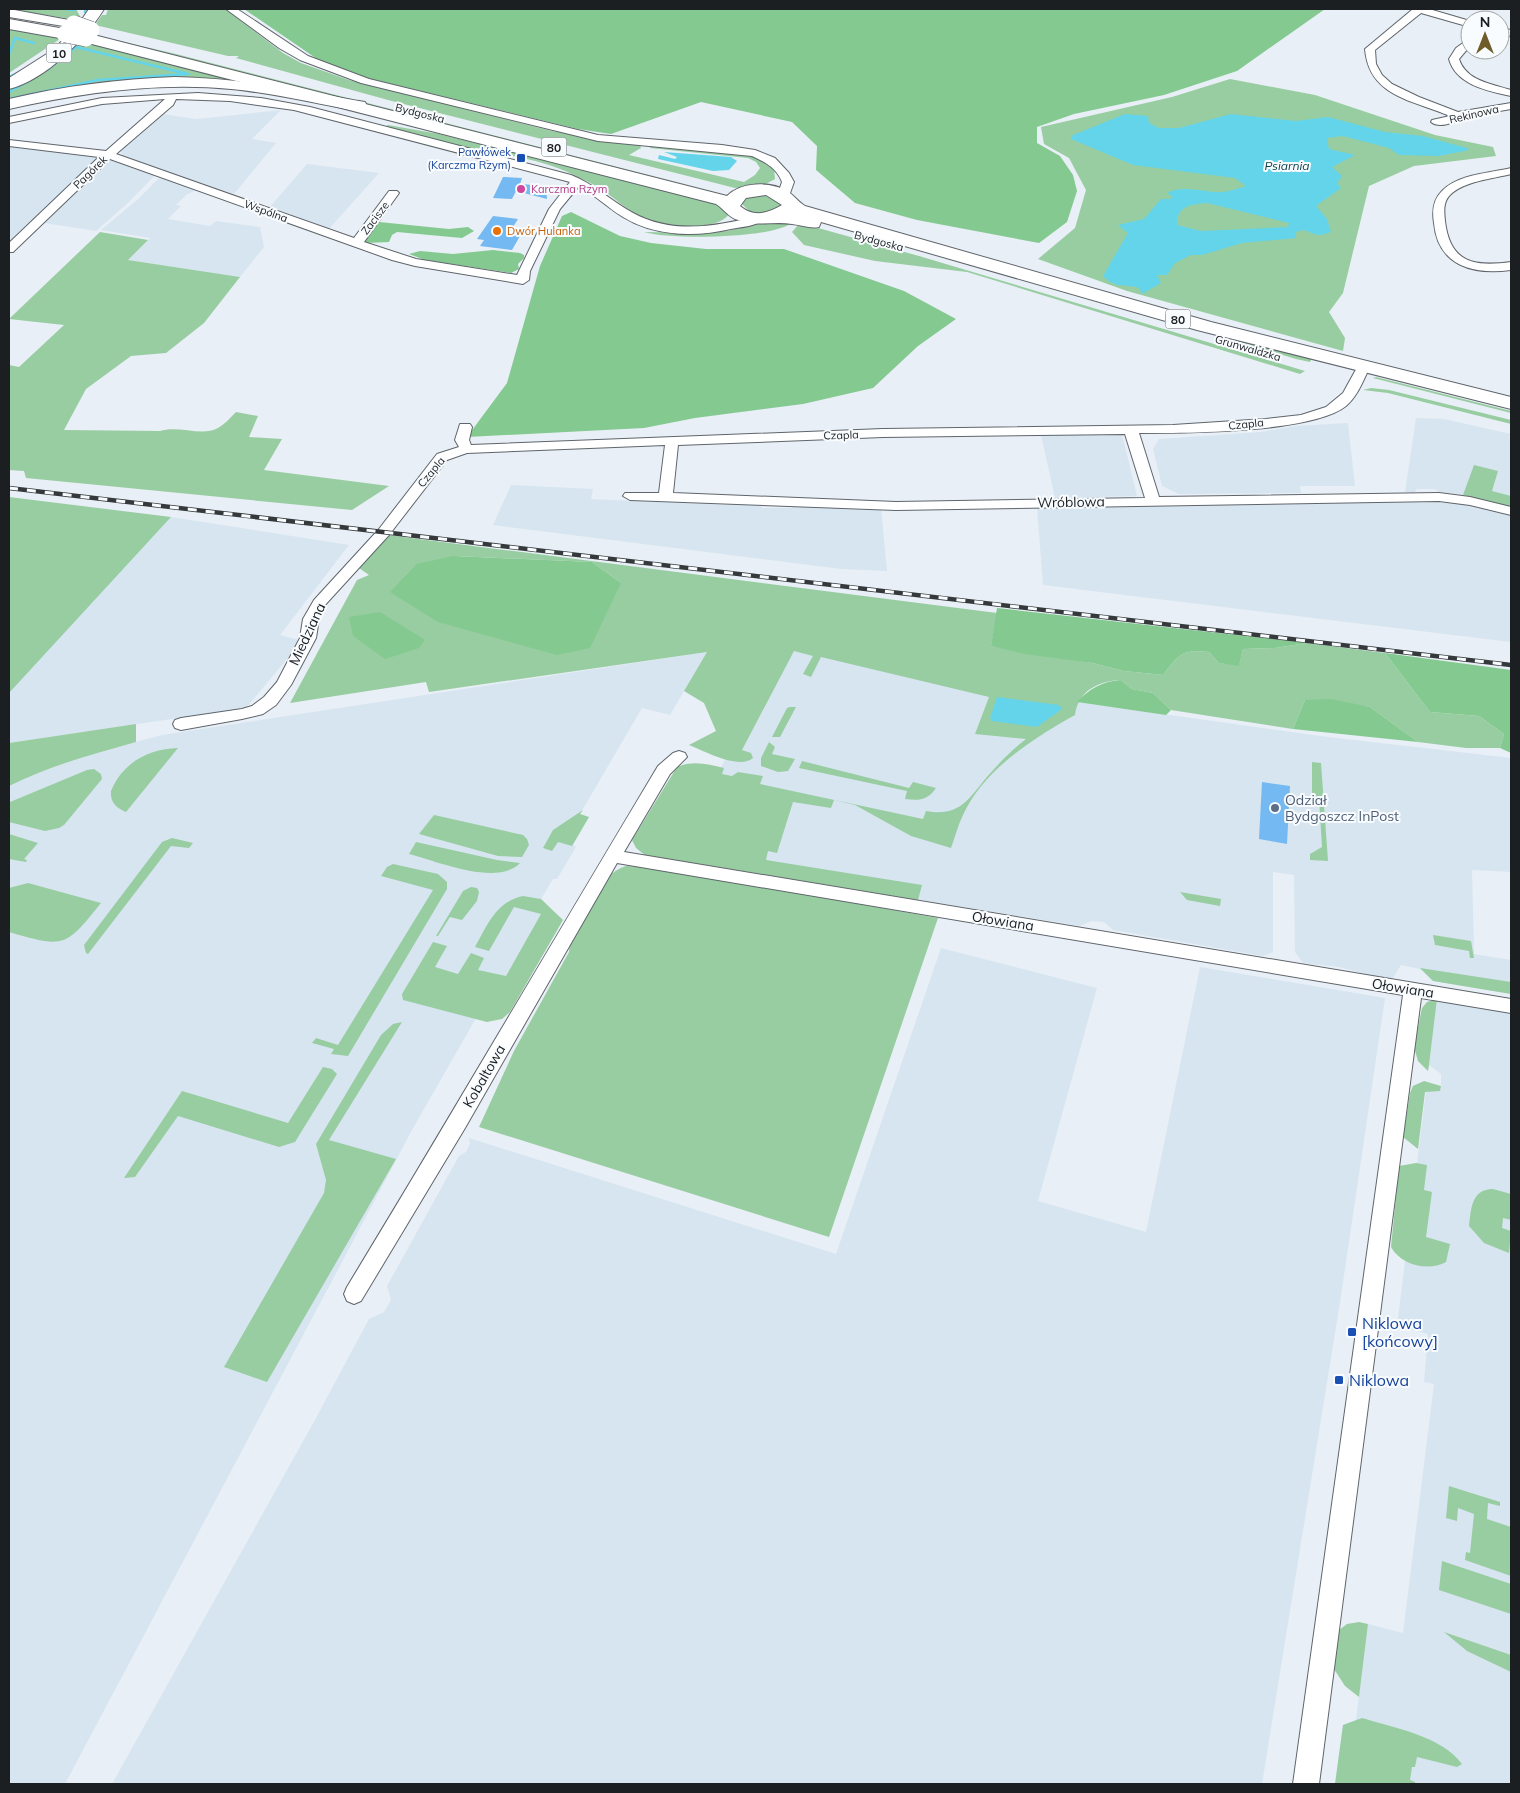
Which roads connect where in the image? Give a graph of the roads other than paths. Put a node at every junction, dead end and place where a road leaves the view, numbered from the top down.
1 (96, 9) edge
2 (231, 9) edge
3 (1419, 9) edge
4 (9, 12) edge
5 (9, 17) edge
6 (1460, 21) edge
7 (9, 24) edge
8 (70, 28) junction
9 (91, 32) junction
10 (1460, 50) edge
11 (9, 84) edge
12 (1511, 94) edge
13 (172, 96) junction
14 (9, 104) edge
15 (359, 106) junction
16 (1511, 106) edge
17 (1457, 115) junction
18 (9, 120) edge
19 (1436, 122) dead end
20 (9, 143) edge
21 (108, 155) junction
22 (782, 171) junction
23 (1511, 171) edge
24 (579, 182) junction
25 (764, 190) junction
26 (745, 192) junction
27 (393, 193) dead end
28 (786, 200) junction
29 (735, 210) junction
30 (764, 218) junction
31 (710, 228) junction
32 (357, 243) junction
33 (9, 249) edge
34 (1511, 266) edge
35 (991, 269) junction
36 (1360, 372) junction
37 (1511, 404) edge
38 (1511, 417) edge
39 (465, 427) dead end
40 (1131, 430) junction
41 (672, 440) junction
42 (467, 449) junction
43 (630, 496) dead end
44 (666, 497) junction
45 (1152, 500) junction
46 (1511, 511) edge
47 (351, 570) joint
48 (181, 724) dead end
49 (679, 757) dead end
50 (614, 856) junction
51 (1413, 990) junction
52 (1511, 1006) edge
53 (354, 1294) dead end
54 (1306, 1784) edge

1 - 11 main road, 10
2 - 22 street
3 - 6 street
3 - 17 street
4 - 8 main road
5 - 8 main road, 80
7 - 8 main road, 80
8 - 9 main road, 80, bridge
9 - 15 main road, 80
9 - 26 main road, Bydgoska / 80
10 - 12 street
13 - 18 street
13 - 21 street, Pagórek
13 - 24 street
14 - 15 main road
15 - 29 main road, Bydgoska / 80
16 - 17 street, Rekinowa
17 - 19 street, Rekinowa
20 - 21 street, Wspólna
21 - 32 street, Wspólna
21 - 33 street, Pagórek
22 - 25 street
22 - 28 street
23 - 34 street
24 - 31 street
24 - 32 street, Wspólna
25 - 26 main road, 80
25 - 28 main road, 80
26 - 29 main road
27 - 32 street, Zacisze
28 - 30 main road
28 - 35 main road, Bydgoska / 80
29 - 30 main road, 80
29 - 31 street
30 - 31 street
30 - 35 main road, Bydgoska / 80
35 - 36 main road, Grunwaldzka / 80
36 - 37 main road, Grunwaldzka / 80
36 - 38 main road, Grunwaldzka / 80
36 - 40 street, Czapla
39 - 42 street
40 - 41 street, Czapla
40 - 45 street
41 - 42 street, Czapla
41 - 44 street
42 - 47 street, Czapla
43 - 44 street, Wróblowa
44 - 45 street, Wróblowa
45 - 46 street, Wróblowa
47 - 48 street, Miedziana
49 - 50 street
50 - 51 street, Ołowiana
50 - 53 street, Kobaltowa
51 - 52 street, Ołowiana
51 - 54 street

